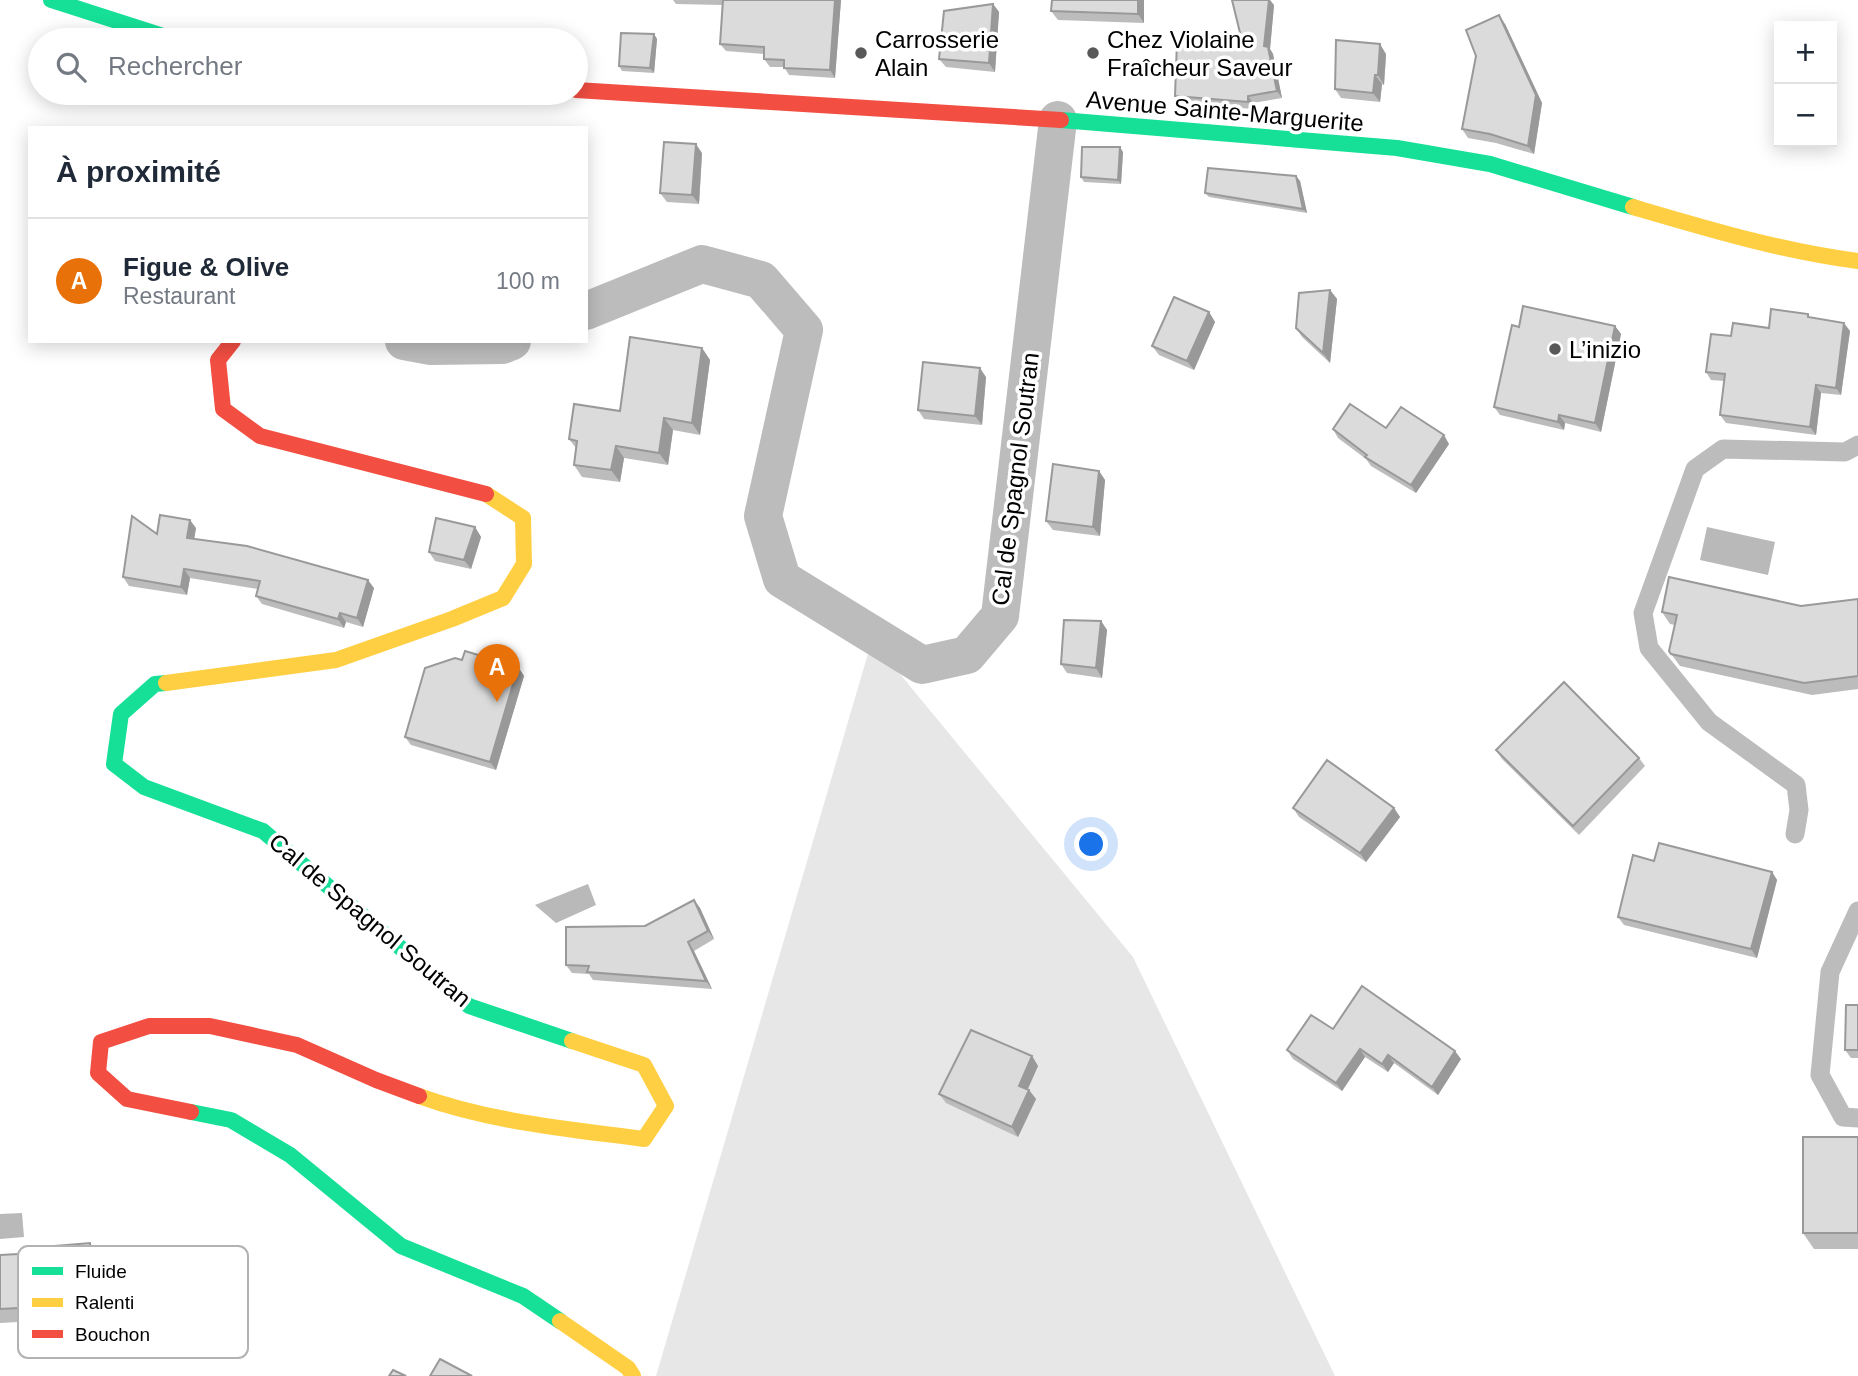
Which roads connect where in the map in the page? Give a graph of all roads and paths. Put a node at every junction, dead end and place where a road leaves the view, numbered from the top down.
1 (51, 0) edge
2 (138, 28) edge
3 (588, 91) edge
4 (1058, 120) junction
5 (1858, 261) edge
6 (588, 310) edge
7 (231, 343) edge
8 (415, 343) edge
9 (507, 343) edge
10 (1858, 445) edge
11 (1795, 834) dead end
12 (1858, 911) edge
13 (1858, 1118) edge
14 (633, 1376) edge

1 - 2 street
3 - 4 street, Avenue Sainte-Marguerite
4 - 5 street, Avenue Sainte-Marguerite
4 - 6 street, Cal de Spagnol Soutran
7 - 14 street, Cal de Spagnol Soutran
8 - 9 street
10 - 11 lane
12 - 13 lane

